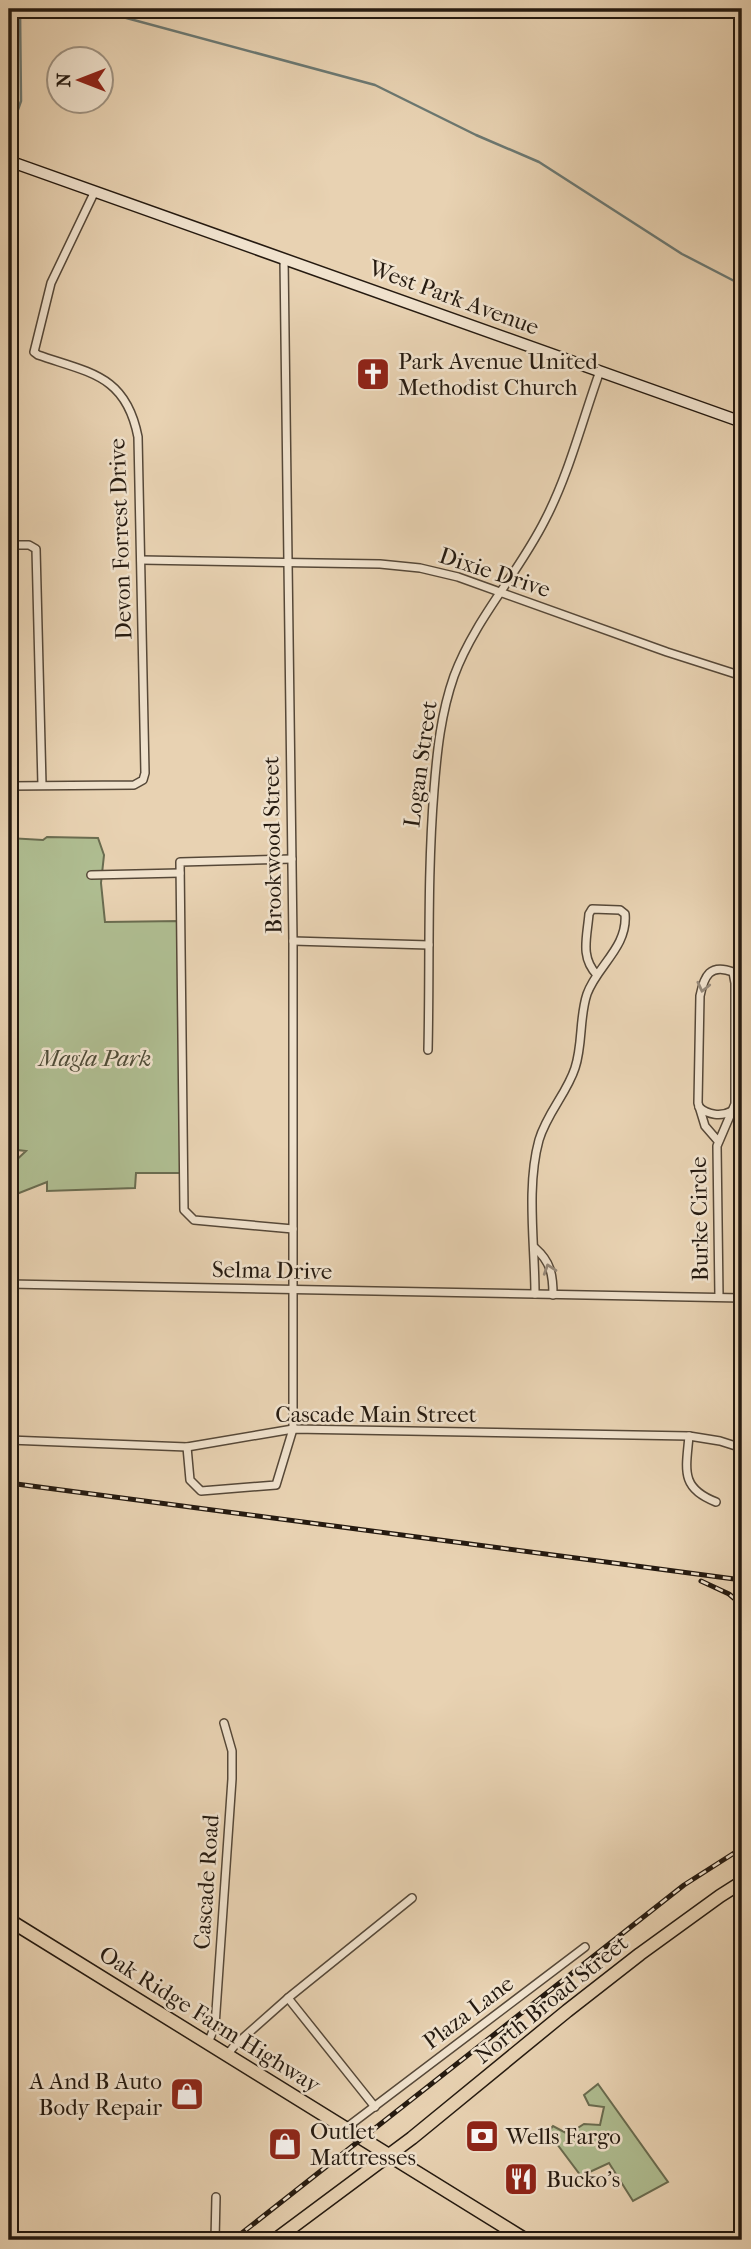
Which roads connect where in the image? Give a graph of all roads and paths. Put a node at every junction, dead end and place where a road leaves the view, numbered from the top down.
1 (9, 162) edge
2 (95, 191) junction
3 (284, 259) junction
4 (600, 371) junction
5 (742, 422) edge
6 (9, 545) edge
7 (141, 560) junction
8 (287, 562) junction
9 (500, 592) junction
10 (742, 676) edge
11 (42, 785) junction
12 (9, 786) edge
13 (292, 859) junction
14 (180, 873) junction
15 (91, 875) dead end
16 (293, 942) junction
17 (429, 945) junction
18 (597, 975) junction
19 (428, 1050) dead end
20 (698, 1107) junction
21 (732, 1111) junction
22 (718, 1141) junction
23 (293, 1229) junction
24 (535, 1247) junction
25 (9, 1284) edge
26 (292, 1289) junction
27 (535, 1294) junction
28 (553, 1295) junction
29 (719, 1297) junction
30 (742, 1298) edge
31 (293, 1429) junction
32 (689, 1436) junction
33 (9, 1440) edge
34 (187, 1447) junction
35 (742, 1448) edge
36 (716, 1502) dead end
37 (224, 1723) dead end
38 (742, 1882) edge
39 (412, 1898) dead end
40 (9, 1920) edge
41 (585, 1947) dead end
42 (288, 1997) junction
43 (208, 2043) junction
44 (228, 2055) junction
45 (374, 2108) junction
46 (346, 2128) junction
47 (389, 2155) junction
48 (216, 2197) dead end
49 (215, 2240) edge
50 (275, 2240) edge
51 (526, 2240) edge

1 - 2 main road, West Park Avenue
2 - 3 main road, West Park Avenue
2 - 7 street, Devon Forrest Drive
3 - 4 main road, West Park Avenue
3 - 8 street, Brookwood Street
4 - 5 main road, West Park Avenue
4 - 9 street, Logan Street
6 - 11 street
7 - 8 street, Dixie Drive
7 - 11 street, Devon Forrest Drive
8 - 9 street, Dixie Drive
8 - 13 street, Brookwood Street
9 - 10 street, Dixie Drive
9 - 17 street, Logan Street
11 - 12 street, Devon Forrest Drive
13 - 14 street
13 - 16 street, Brookwood Street
14 - 15 street
14 - 23 street
16 - 17 street
16 - 23 street, Brookwood Street
17 - 19 street, Logan Street
18 - 18 street
18 - 24 street
20 - 21 street
21 -> 20 street, Burke Circle
20 - 22 street, Burke Circle
21 - 22 street, Burke Circle
22 - 29 street, Burke Circle
23 - 26 street, Brookwood Street
24 - 27 street
28 -> 24 street
25 - 26 street, Selma Drive
26 - 27 street, Selma Drive
26 - 31 street, Brookwood Street
27 - 28 street, Selma Drive
28 - 29 street, Selma Drive
29 - 30 street, Selma Drive
31 - 32 street, Cascade Main Street
31 - 34 street, Cascade Main Street
31 - 34 street, Brookwood Street
32 - 35 street, Cascade Main Street
32 - 36 street
33 - 34 street, Cascade Main Street
37 - 43 street, Cascade Road
38 - 47 main road, North Broad Street
39 - 42 street
40 - 43 main road, Oak Ridge Farm Highway
41 - 45 street, Plaza Lane
42 - 44 street
42 - 45 street
43 - 44 main road, Oak Ridge Farm Highway
44 - 46 main road, Oak Ridge Farm Highway
45 - 46 street, Plaza Lane
46 - 47 main road, Oak Ridge Farm Highway
47 - 50 main road, North Broad Street
47 - 51 main road, Oak Ridge Farm Highway
48 - 49 street

